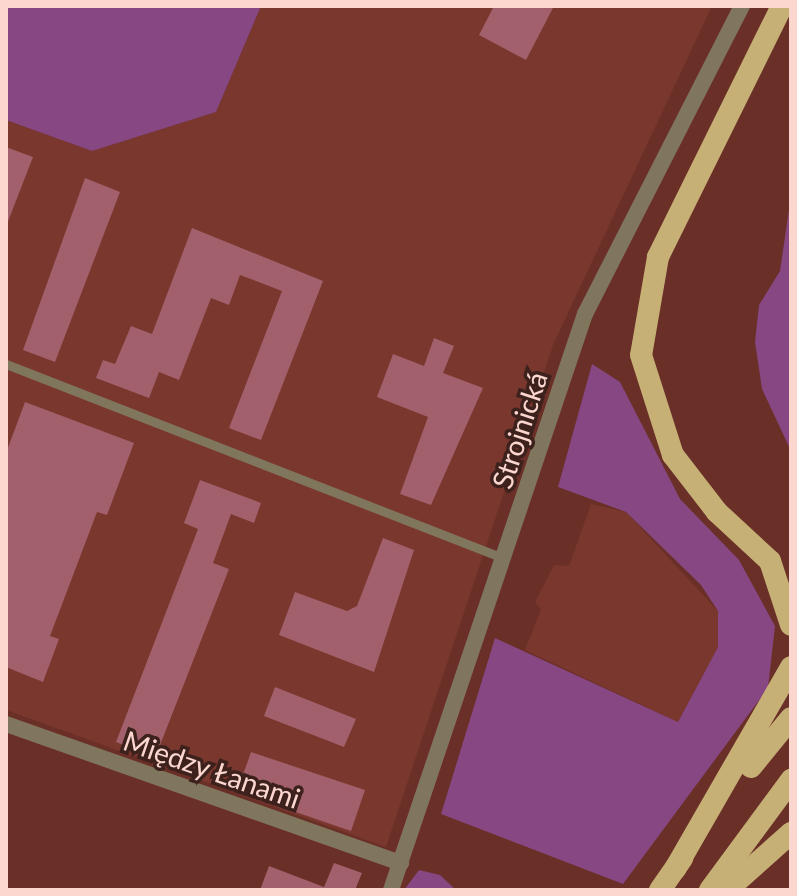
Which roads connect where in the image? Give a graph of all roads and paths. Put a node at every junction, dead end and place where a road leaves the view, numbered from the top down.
1 (742, 6) edge
2 (782, 6) edge
3 (6, 364) edge
4 (503, 558) junction
5 (780, 563) edge
6 (791, 625) edge
7 (791, 667) edge
8 (791, 718) edge
9 (6, 724) edge
10 (791, 780) edge
11 (791, 833) edge
12 (401, 863) junction
13 (675, 869) junction
14 (391, 890) edge
15 (660, 890) edge
16 (710, 890) edge
17 (727, 890) edge

1 - 4 street, Strojnická
2 - 5 highway
3 - 4 lane
4 - 12 street, Strojnická
5 - 6 highway
7 - 13 highway
8 - 13 highway
9 - 12 street, Między Łanami
10 - 16 highway
11 - 17 highway
12 - 14 street, Strojnická
13 - 15 highway

